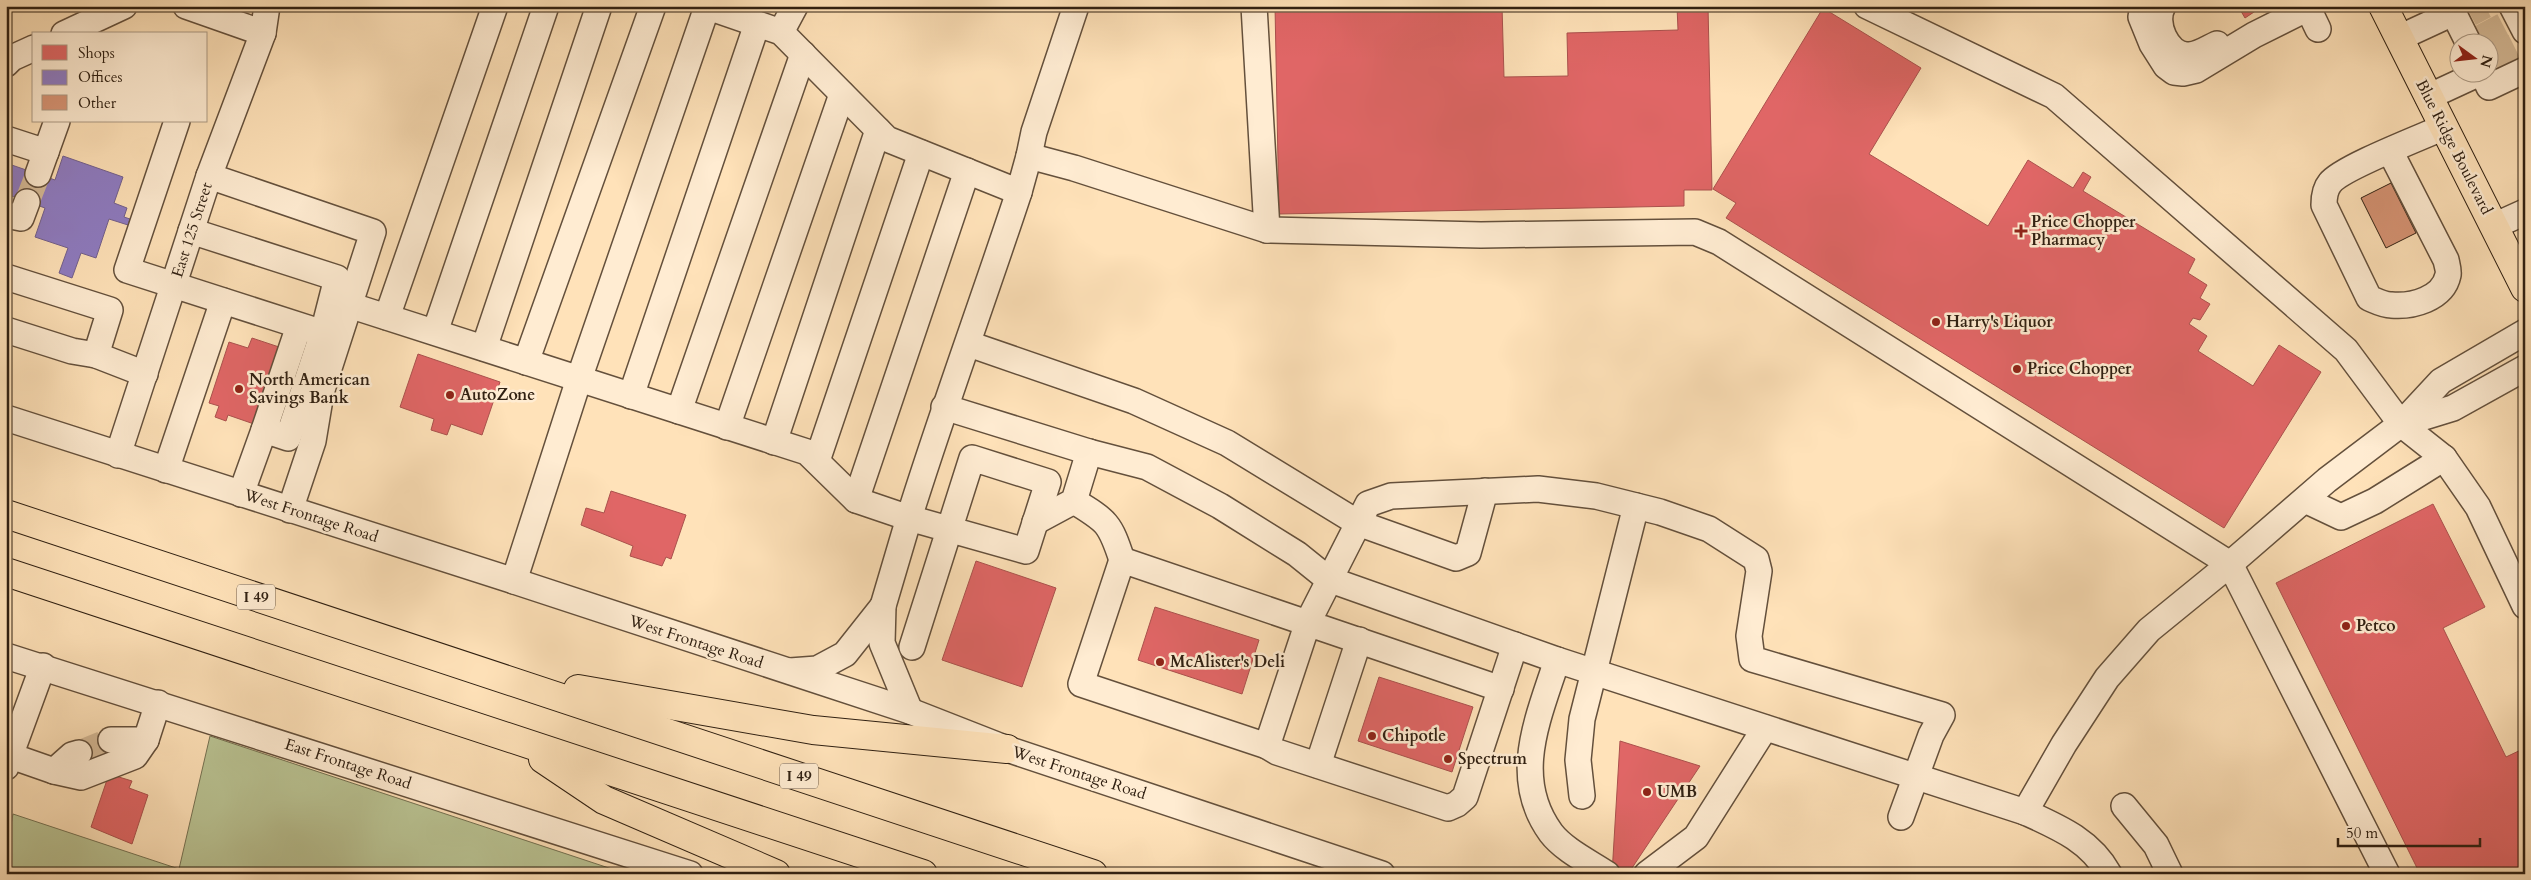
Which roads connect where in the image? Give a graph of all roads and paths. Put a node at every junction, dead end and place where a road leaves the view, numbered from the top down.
1 (124, 6) edge
2 (186, 6) edge
3 (267, 6) edge
4 (494, 6) edge
5 (546, 6) edge
6 (599, 6) edge
7 (653, 6) edge
8 (706, 6) edge
9 (795, 6) edge
10 (1076, 6) edge
11 (1254, 6) edge
12 (1867, 6) edge
13 (2143, 6) edge
14 (2163, 6) edge
15 (2383, 6) edge
16 (2457, 13) edge
17 (2307, 14) edge
18 (757, 24) junction
19 (210, 26) edge
20 (93, 27) edge
21 (72, 32) edge
22 (781, 32) junction
23 (2483, 32) edge
24 (263, 33) junction
25 (2399, 38) junction
26 (32, 49) edge
27 (803, 54) junction
28 (6, 64) edge
29 (2525, 70) edge
30 (2448, 81) edge
31 (2490, 82) edge
32 (842, 94) junction
33 (2428, 97) junction
34 (57, 122) edge
35 (177, 122) edge
36 (2444, 127) junction
37 (878, 130) junction
38 (6, 139) edge
39 (2390, 151) junction
40 (921, 153) junction
41 (1029, 156) junction
42 (967, 171) junction
43 (209, 176) junction
44 (1019, 192) junction
45 (28, 202) tunnel mouth
46 (2525, 212) edge
47 (6, 215) edge
48 (2494, 226) junction
49 (1267, 230) junction
50 (192, 231) junction
51 (6, 277) edge
52 (174, 284) junction
53 (2525, 288) edge
54 (223, 301) junction
55 (350, 305) junction
56 (387, 317) junction
57 (299, 326) junction
58 (6, 330) edge
59 (435, 332) junction
60 (2525, 332) edge
61 (323, 333) junction
62 (969, 344) junction
63 (484, 348) junction
64 (96, 355) junction
65 (526, 362) junction
66 (2525, 368) edge
67 (145, 374) junction
68 (579, 379) junction
69 (631, 396) junction
70 (944, 407) junction
71 (680, 411) junction
72 (6, 418) edge
73 (2401, 424) junction
74 (727, 427) junction
75 (264, 430) junction
76 (288, 438) junction
77 (774, 442) junction
78 (312, 445) junction
79 (1089, 452) junction
80 (118, 455) junction
81 (2444, 458) junction
82 (817, 461) junction
83 (166, 470) junction
84 (1485, 491) junction
85 (241, 494) junction
86 (856, 500) junction
87 (2305, 500) junction
88 (1074, 501) junction
89 (1636, 506) junction
90 (290, 510) junction
91 (6, 514) edge
92 (909, 518) junction
93 (1035, 522) junction
94 (1358, 523) junction
95 (948, 529) junction
96 (1122, 560) junction
97 (2230, 564) junction
98 (6, 572) edge
99 (1328, 579) junction
100 (514, 581) junction
101 (883, 606) junction
102 (2525, 606) edge
103 (1308, 622) junction
104 (1359, 640) junction
105 (1515, 645) junction
106 (912, 647) dead end
107 (6, 656) edge
108 (1557, 660) junction
109 (43, 666) junction
110 (785, 671) junction
111 (1595, 672) junction
112 (506, 679) junction
113 (1501, 689) junction
114 (158, 703) junction
115 (910, 711) junction
116 (1765, 728) junction
117 (112, 740) tunnel mouth
118 (146, 740) junction
119 (517, 741) junction
120 (1267, 746) junction
121 (1008, 749) junction
122 (79, 752) tunnel mouth
123 (8, 762) edge
124 (1318, 765) junction
125 (54, 771) junction
126 (1915, 776) junction
127 (1582, 796) dead end
128 (2124, 806) dead end
129 (2025, 812) junction
130 (1901, 817) dead end
131 (690, 874) edge
132 (776, 874) edge
133 (922, 874) edge
134 (1093, 874) edge
135 (1382, 874) edge
136 (1607, 874) edge
137 (1648, 874) edge
138 (2110, 874) edge
139 (2170, 874) edge
140 (2387, 874) edge

1 - 20 street
2 - 19 street
3 - 24 street, East 125 Street
4 - 56 street
5 - 59 street
6 - 63 street
7 - 65 street
8 - 18 street
8 - 68 street
9 - 22 street
10 - 41 street
11 - 49 street
12 - 73 street
13 - 17 street
14 - 17 street
15 - 25 main road, Blue Ridge Boulevard
16 - 23 street
16 - 25 street
18 - 22 street
18 - 69 street
19 - 24 street
20 - 21 street
22 - 27 street
24 - 43 street, East 125 Street
25 - 33 main road, Blue Ridge Boulevard
26 - 28 street
27 - 32 street
27 - 71 street
29 - 31 street
30 - 33 street
32 - 37 street
32 - 74 street
33 - 36 main road, Blue Ridge Boulevard
34 - 38 street
35 - 52 street
36 - 39 street
36 - 48 main road, Blue Ridge Boulevard
37 - 40 street
37 - 77 street
39 - 39 street
40 - 42 street
40 - 82 street
41 - 44 street
41 - 49 street
42 - 44 street
42 - 86 street
43 - 50 street, East 125 Street
43 - 55 street
44 - 62 street
45 - 47 street
46 - 48 street
48 - 53 main road, Blue Ridge Boulevard
49 - 97 street
50 - 52 street, East 125 Street
50 - 61 street
51 - 64 street
52 - 54 street
52 - 67 street, East 125 Street
54 - 57 street
54 - 83 street
55 - 56 street
55 - 78 street
56 - 59 street
57 - 61 street
57 - 75 street
58 - 64 street
59 - 63 street
60 - 73 street
61 - 76 street
62 - 70 street
62 - 94 street
63 - 65 street
64 - 67 street
65 - 68 street
66 - 73 street
67 - 80 street, East 125 Street
68 - 69 street
68 - 100 street
69 - 71 street
70 - 79 street
70 - 92 street
71 - 74 street
72 - 80 street, West Frontage Road
73 - 81 street
73 - 87 street
74 - 77 street
75 - 76 street
75 - 85 street
76 - 78 street
77 - 82 street
78 - 90 street
79 - 88 street
79 - 99 street
80 - 83 street, West Frontage Road
81 - 87 street
81 - 102 street
82 - 86 street
83 - 85 street, West Frontage Road
84 - 89 street
84 - 94 street
84 - 94 street
85 - 90 street, West Frontage Road
86 - 92 street
87 - 97 street
88 - 93 street
88 - 96 street
89 - 111 street
89 - 126 street
90 - 100 street, West Frontage Road
91 - 112 main road, I 49
92 - 95 street
92 - 101 street
93 - 95 street
93 - 95 street
94 - 99 street
95 - 106 street
96 - 103 street
96 - 120 street
97 - 129 street
97 - 140 street
98 - 119 main road
99 - 103 street
99 - 105 street
100 - 110 street, West Frontage Road
101 - 110 street
101 - 115 street
103 - 104 street
103 - 120 street
104 - 113 street
104 - 124 street
105 - 108 street
105 - 113 street
107 - 109 street, East Frontage Road
108 - 111 street
108 - 136 street
109 - 114 street, East Frontage Road
109 - 123 street
110 - 115 street, West Frontage Road
111 - 116 street
111 - 127 street
112 - 121 main road
112 - 134 main road, I 49
113 - 124 street
114 - 118 street
114 - 131 street, East Frontage Road
115 - 121 street, West Frontage Road
116 - 126 street
116 - 137 street
117 - 118 street
118 - 125 street
119 - 132 main road
119 - 133 main road
120 - 124 street
121 - 135 street, West Frontage Road
122 - 125 street
123 - 125 street
126 - 129 street
126 - 130 street
128 - 139 street
129 - 138 street

